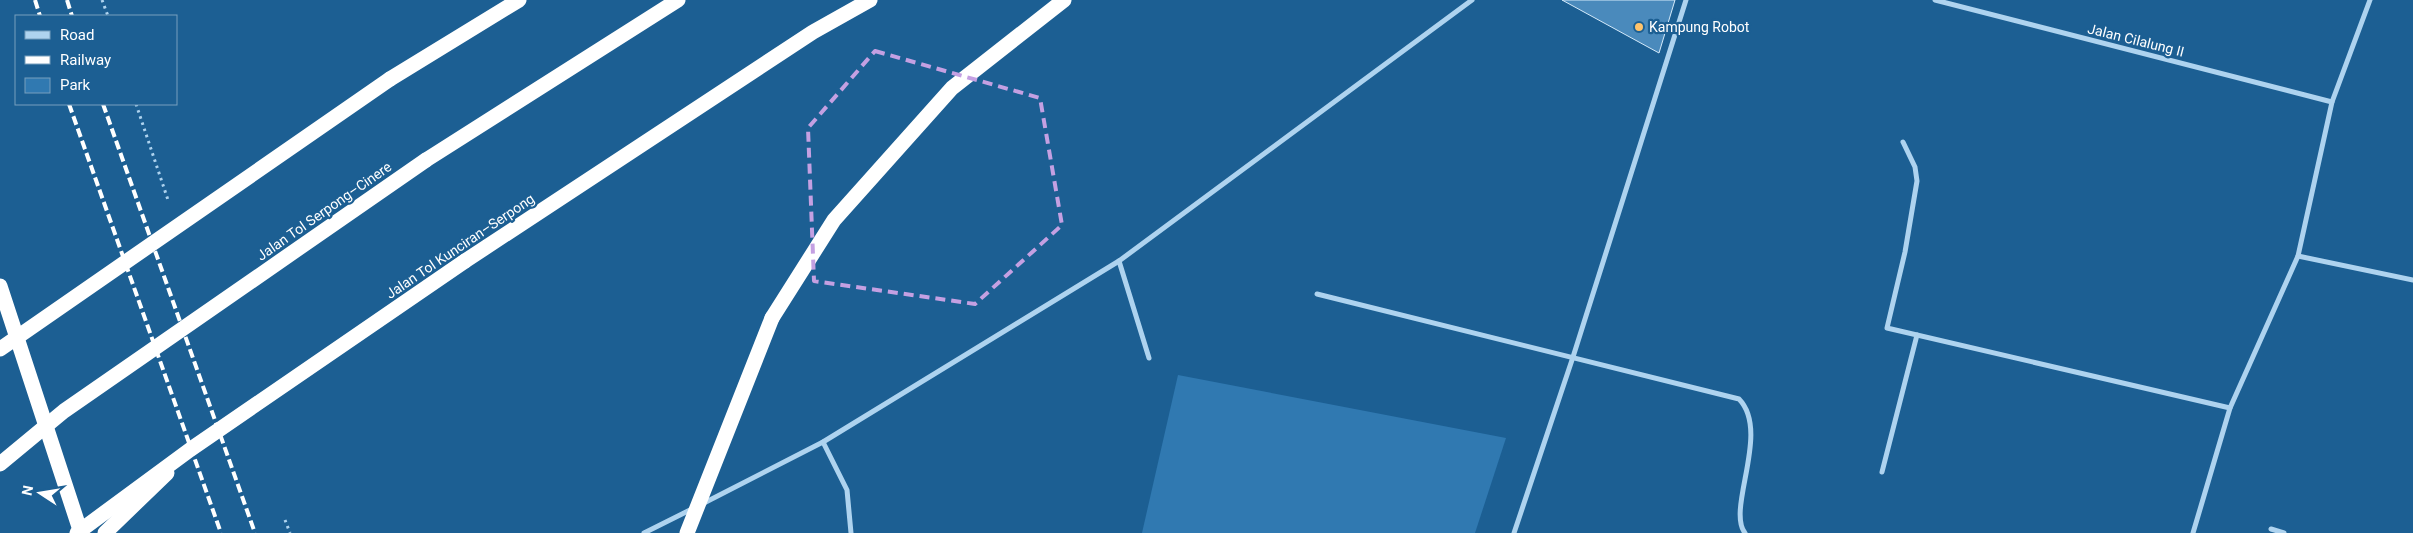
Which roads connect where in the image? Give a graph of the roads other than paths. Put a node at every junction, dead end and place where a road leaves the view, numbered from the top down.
1 (519, 0) edge
2 (678, 0) edge
3 (870, 0) edge
4 (1064, 0) edge
5 (1472, 0) edge
6 (1686, 0) edge
7 (1935, 0) edge
8 (2370, 0) edge
9 (2332, 102) junction
10 (1903, 142) dead end
11 (2298, 256) junction
12 (1119, 261) junction
13 (2413, 280) edge
14 (0, 286) edge
15 (1317, 294) dead end
16 (1917, 335) junction
17 (0, 350) edge
18 (1573, 357) junction
19 (1149, 358) dead end
20 (2230, 408) junction
21 (823, 442) junction
22 (191, 449) junction
23 (0, 464) edge
24 (1882, 472) dead end
25 (2271, 530) dead end
26 (77, 533) edge
27 (82, 533) edge
28 (105, 533) edge
29 (644, 533) edge
30 (687, 533) edge
31 (851, 533) edge
32 (1514, 533) edge
33 (1744, 533) edge
34 (2192, 533) edge
35 (2284, 533) edge

1 - 17 highway, bridge
2 - 23 highway, Jalan Tol Serpong–Cinere, bridge
3 - 22 highway, Jalan Tol Kunciran–Serpong, bridge
4 - 30 highway, bridge
5 - 12 street
6 - 18 street
7 - 9 street, Jalan Cilalung II
8 - 9 street
9 - 11 street
10 - 16 street
11 - 13 street
11 - 20 street
12 - 19 street
12 - 21 street
14 - 27 highway
15 - 18 street
16 - 20 street
16 - 24 street
18 - 32 street
18 - 33 street
20 - 34 street
21 - 29 street
21 - 31 street
22 - 26 highway, Jalan Tol Kunciran–Serpong, bridge
22 - 28 highway, bridge
25 - 35 street

